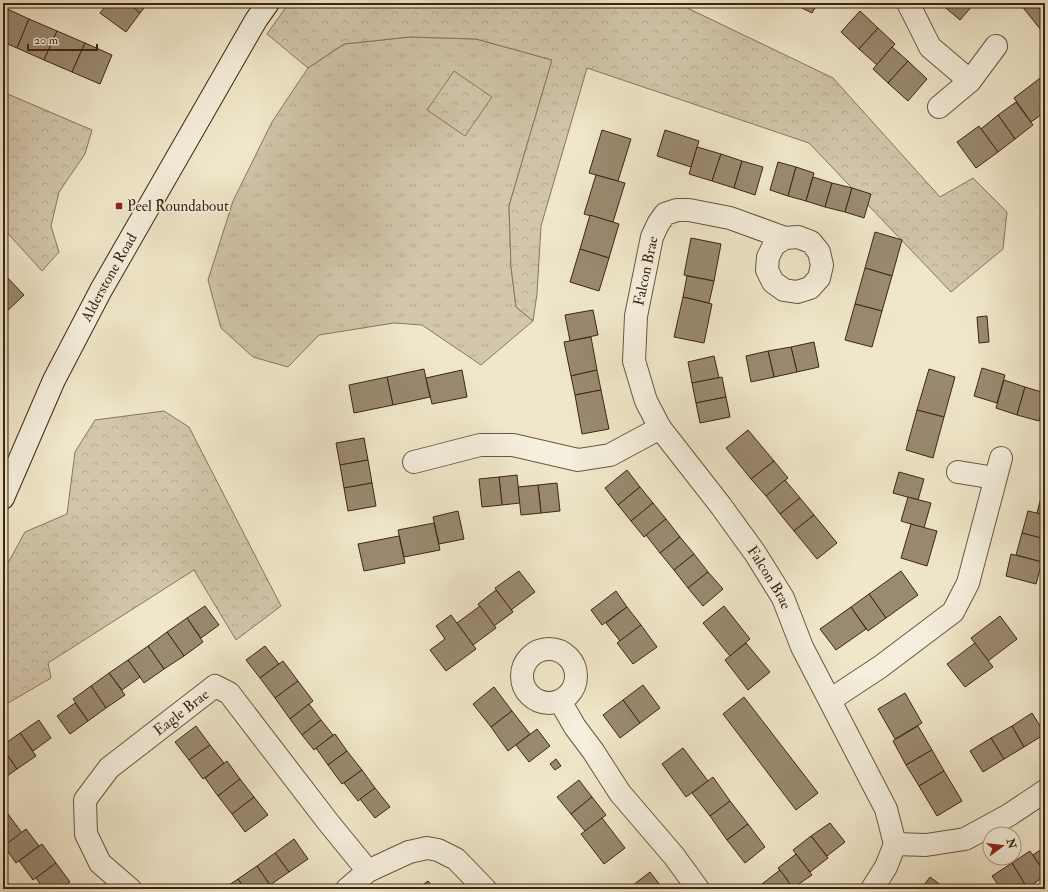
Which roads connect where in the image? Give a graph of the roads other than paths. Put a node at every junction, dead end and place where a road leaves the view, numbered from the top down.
1 (268, 3) edge
2 (908, 3) edge
3 (996, 46) dead end
4 (970, 82) junction
5 (939, 107) dead end
6 (785, 238) dead end
7 (660, 428) junction
8 (1001, 458) dead end
9 (414, 462) dead end
10 (958, 472) dead end
11 (995, 478) junction
12 (3, 498) edge
13 (830, 700) junction
14 (560, 701) dead end
15 (1045, 791) edge
16 (895, 844) junction
17 (368, 871) junction
18 (130, 889) edge
19 (347, 889) edge
20 (485, 889) edge
21 (698, 889) edge
22 (872, 889) edge

1 - 12 street, Alderstone Road
2 - 4 street
3 - 4 street
4 - 5 street
6 - 7 street, Falcon Brae
7 - 9 street
7 - 13 street, Falcon Brae
8 - 11 street
10 - 11 street
11 - 13 street
13 - 16 street, Falcon Brae
14 - 21 street
15 - 16 street
16 - 22 street
17 - 18 street, Eagle Brae
17 - 19 street
17 - 20 street

